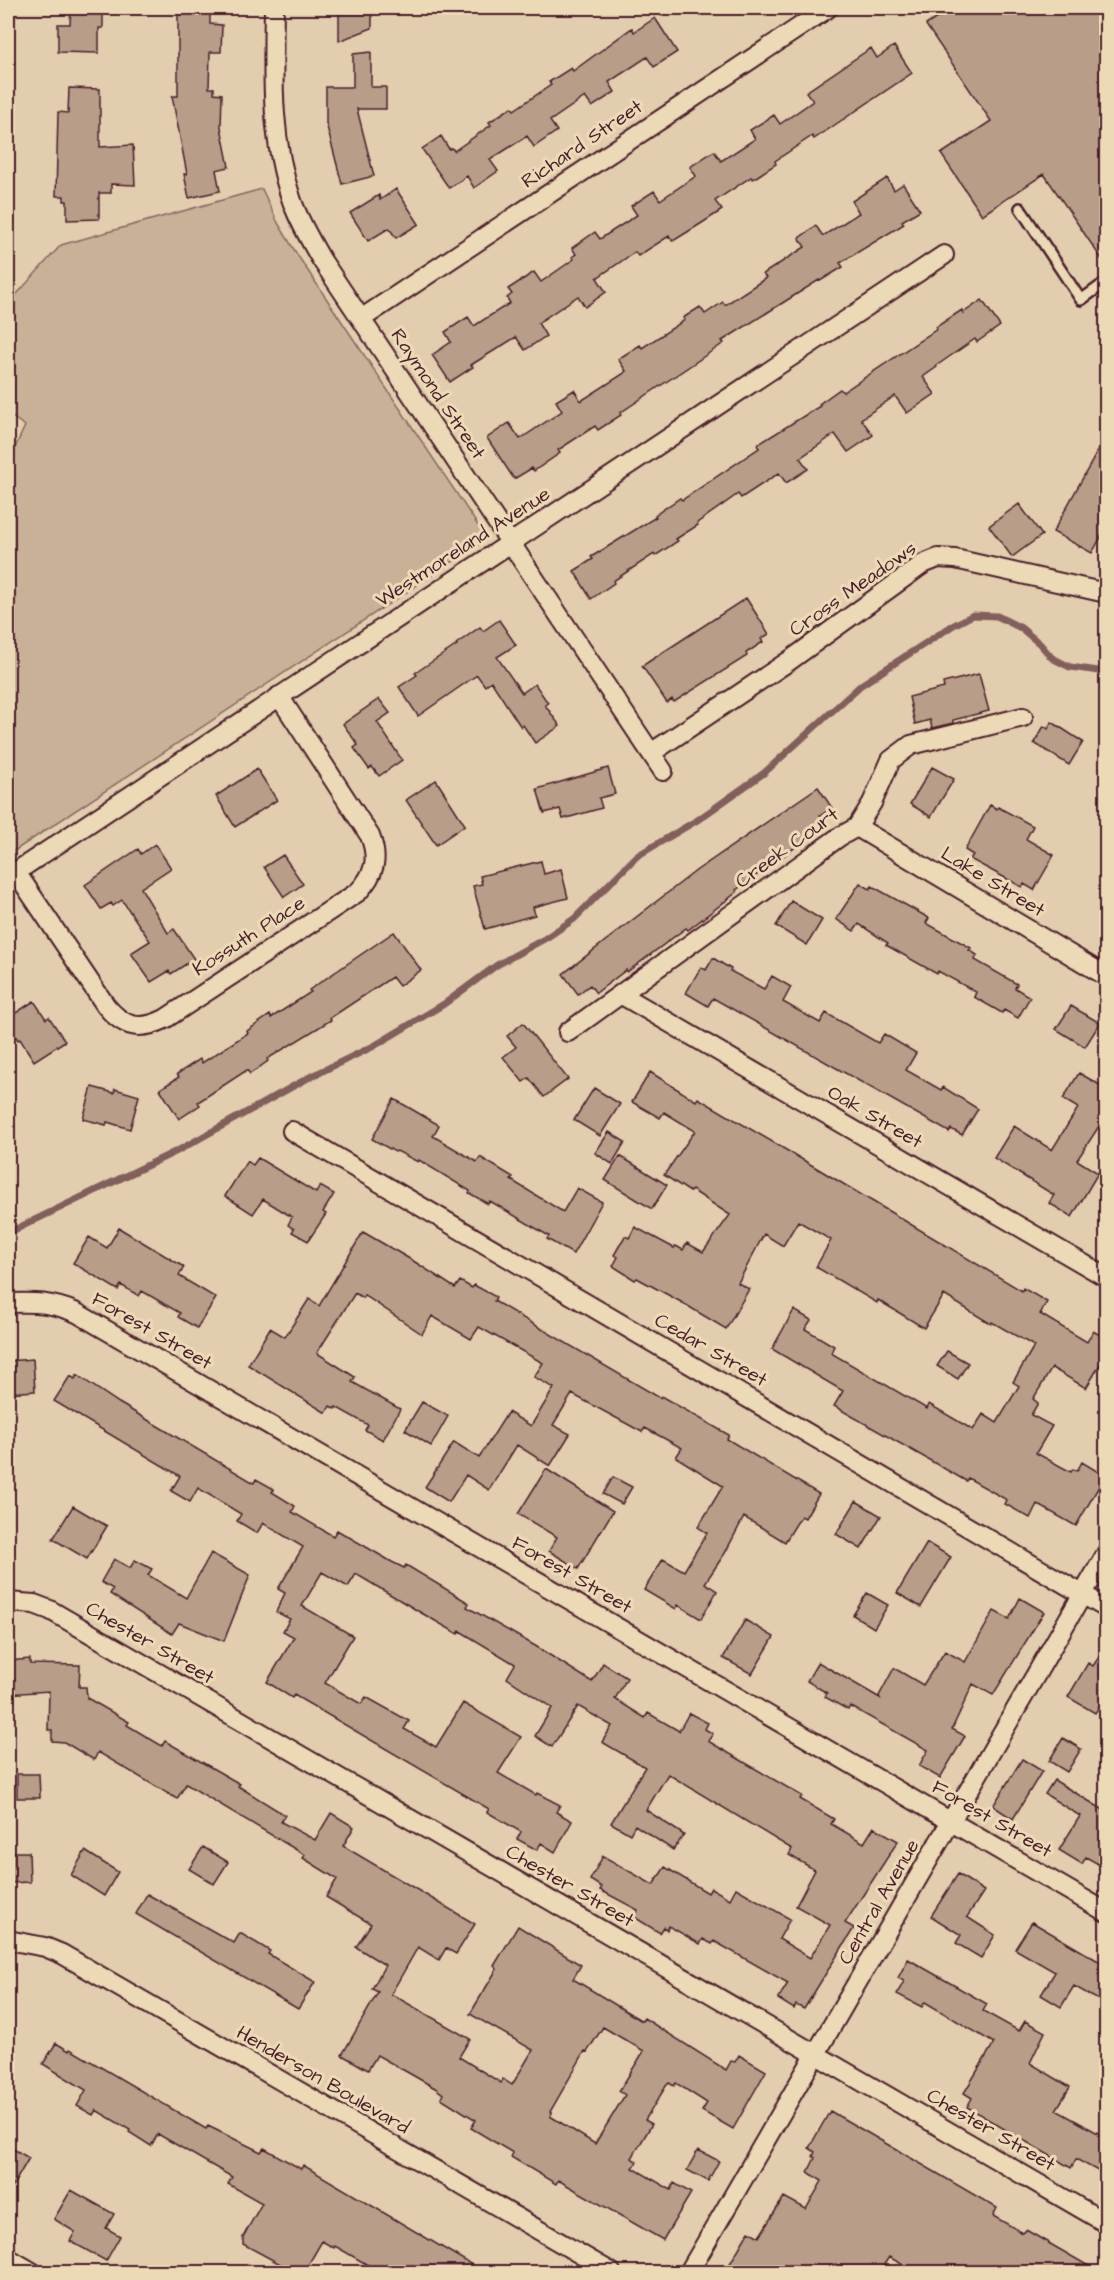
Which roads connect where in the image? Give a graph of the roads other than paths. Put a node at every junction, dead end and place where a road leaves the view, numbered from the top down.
1 (274, 8) edge
2 (823, 9) edge
3 (1020, 208) dead end
4 (944, 255) dead end
5 (1107, 282) edge
6 (361, 319) junction
7 (511, 543) junction
8 (1106, 593) edge
9 (279, 696) junction
10 (1023, 717) dead end
11 (651, 753) junction
12 (663, 771) dead end
13 (857, 827) junction
14 (12, 874) edge
15 (1107, 976) edge
16 (622, 995) junction
17 (568, 1032) dead end
18 (292, 1131) dead end
19 (1107, 1277) edge
20 (8, 1303) edge
21 (1107, 1554) edge
22 (1083, 1594) junction
23 (8, 1602) edge
24 (1107, 1608) edge
25 (951, 1822) junction
26 (1107, 1912) edge
27 (8, 1940) edge
28 (816, 2055) junction
29 (1107, 2223) edge
30 (8, 2260) edge
31 (32, 2272) edge
32 (611, 2272) edge
33 (689, 2272) edge

1 - 6 street, Raymond Street
2 - 6 street, Richard Street
3 - 5 lane
4 - 7 street, Westmoreland Avenue
6 - 7 street, Raymond Street
7 - 9 street, Westmoreland Avenue
7 - 11 street, Raymond Street
8 - 11 street, Cross Meadows
9 - 14 street, Westmoreland Avenue
9 - 14 street, Kossuth Place
10 - 13 street, Creek Court
11 - 12 street, Raymond Street
13 - 15 street, Lake Street
13 - 16 street, Creek Court
16 - 17 street, Creek Court
16 - 19 street, Oak Street
18 - 22 street, Cedar Street
20 - 25 street, Forest Street
21 - 22 street, Central Avenue
22 - 24 street, Cedar Street
22 - 25 street, Central Avenue
23 - 28 street, Chester Street
25 - 26 street, Forest Street
25 - 28 street, Central Avenue
27 - 32 street, Henderson Boulevard
28 - 29 street, Chester Street
28 - 33 street, Central Avenue
30 - 31 street

